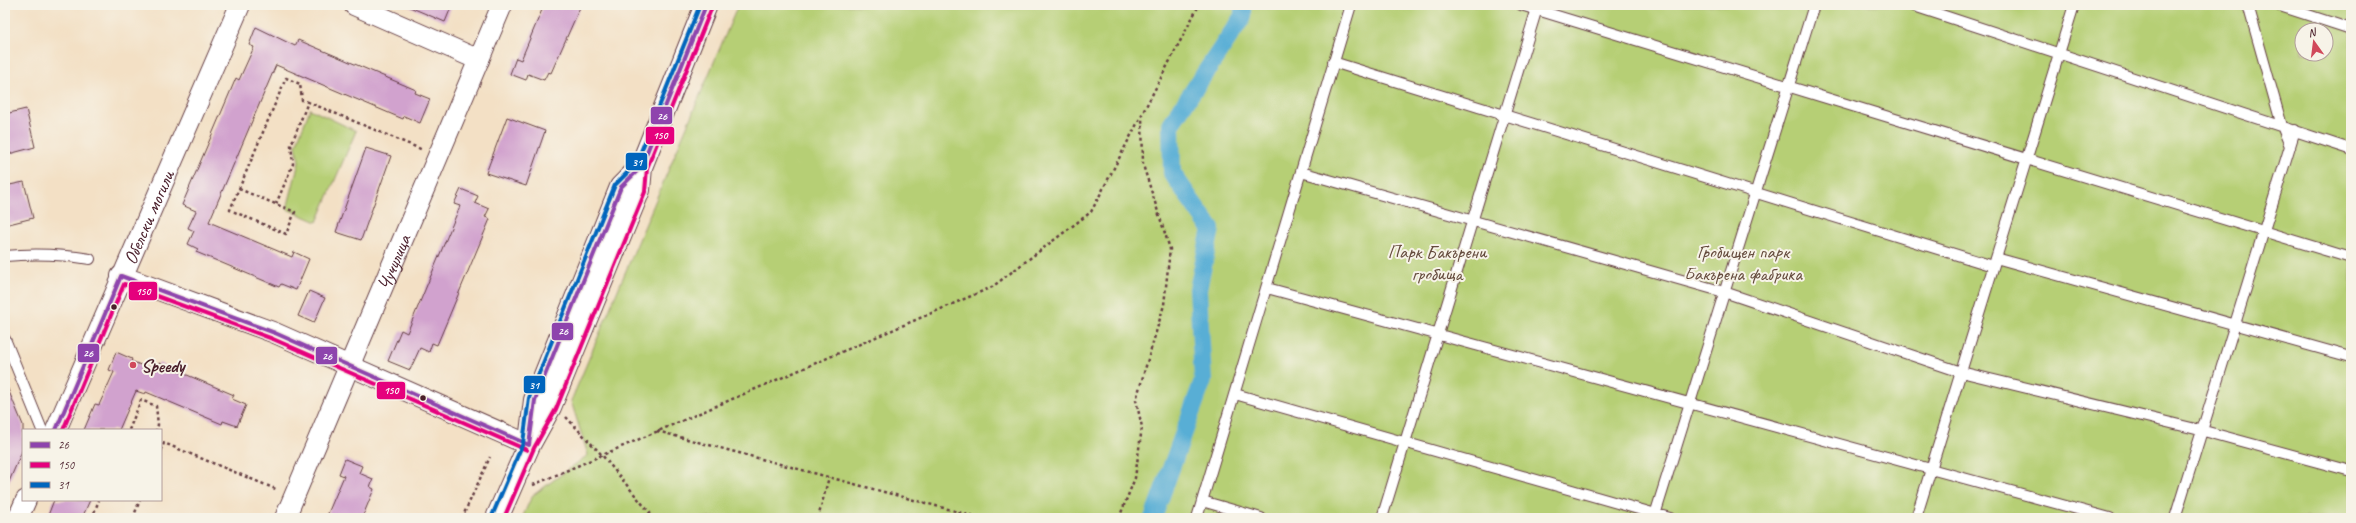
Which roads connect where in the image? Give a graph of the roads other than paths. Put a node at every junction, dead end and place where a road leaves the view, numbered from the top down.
1 (240, 5) edge
2 (354, 5) edge
3 (502, 5) edge
4 (706, 5) edge
5 (1351, 5) edge
6 (1520, 5) edge
7 (1814, 5) edge
8 (1911, 5) edge
9 (2074, 5) edge
10 (2248, 5) edge
11 (2277, 5) edge
12 (1537, 8) edge
13 (2351, 29) edge
14 (2059, 53) junction
15 (479, 60) junction
16 (1333, 62) junction
17 (1788, 87) junction
18 (1505, 115) junction
19 (2282, 126) junction
20 (2295, 130) junction
21 (2290, 146) junction
22 (2350, 148) edge
23 (2026, 159) junction
24 (1301, 172) junction
25 (1755, 193) junction
26 (1473, 221) junction
27 (2264, 231) junction
28 (5, 256) edge
29 (2351, 258) edge
30 (90, 259) dead end
31 (1994, 262) junction
32 (121, 276) junction
33 (1268, 288) junction
34 (1724, 292) junction
35 (2235, 324) junction
36 (1438, 334) junction
37 (5, 338) edge
38 (2351, 357) edge
39 (349, 366) junction
40 (1961, 372) junction
41 (1235, 394) junction
42 (1690, 403) junction
43 (42, 429) edge
44 (56, 429) edge
45 (2204, 431) junction
46 (1405, 443) junction
47 (529, 445) junction
48 (1931, 469) junction
49 (2351, 471) edge
50 (26, 501) edge
51 (1202, 501) junction
52 (1655, 516) edge
53 (18, 518) edge
54 (285, 518) edge
55 (496, 518) edge
56 (1197, 518) edge
57 (1262, 518) edge
58 (1382, 518) edge
59 (1670, 518) edge
60 (1916, 518) edge
61 (2110, 518) edge
62 (2175, 518) edge

1 - 32 street, Обелски могили
2 - 15 street
3 - 15 street, Чучулица
4 - 47 street
5 - 16 lane
6 - 12 lane
7 - 17 lane
8 - 14 lane
9 - 14 lane
10 - 19 lane
11 - 13 lane
12 - 17 lane
12 - 18 lane
14 - 19 lane
14 - 23 lane
15 - 39 street, Чучулица
16 - 18 lane
16 - 24 lane
17 - 23 lane
17 - 25 lane
18 - 25 lane
18 - 26 lane
19 - 20 lane
19 - 21 lane
20 - 21 lane
20 - 22 lane
21 - 27 lane
23 - 27 lane
23 - 31 lane
24 - 26 lane
24 - 33 lane
25 - 31 lane
25 - 34 lane
26 - 34 lane
26 - 36 lane
27 - 29 lane
27 - 35 lane
28 - 30 lane
31 - 35 lane
31 - 40 lane
32 - 39 street
32 - 44 street, Обелски могили
33 - 36 lane
33 - 41 lane
34 - 40 lane
34 - 42 lane
35 - 38 lane
35 - 45 lane
36 - 42 lane
36 - 46 lane
37 - 43 lane
39 - 47 street
39 - 54 street, Чучулица
40 - 45 lane
40 - 48 lane
41 - 46 lane
41 - 51 lane
42 - 48 lane
42 - 52 lane
45 - 49 lane
45 - 62 lane
46 - 52 lane
46 - 58 lane
47 - 55 street
48 - 60 lane
48 - 61 lane
50 - 53 street
51 - 56 lane
51 - 57 lane
52 - 59 lane

